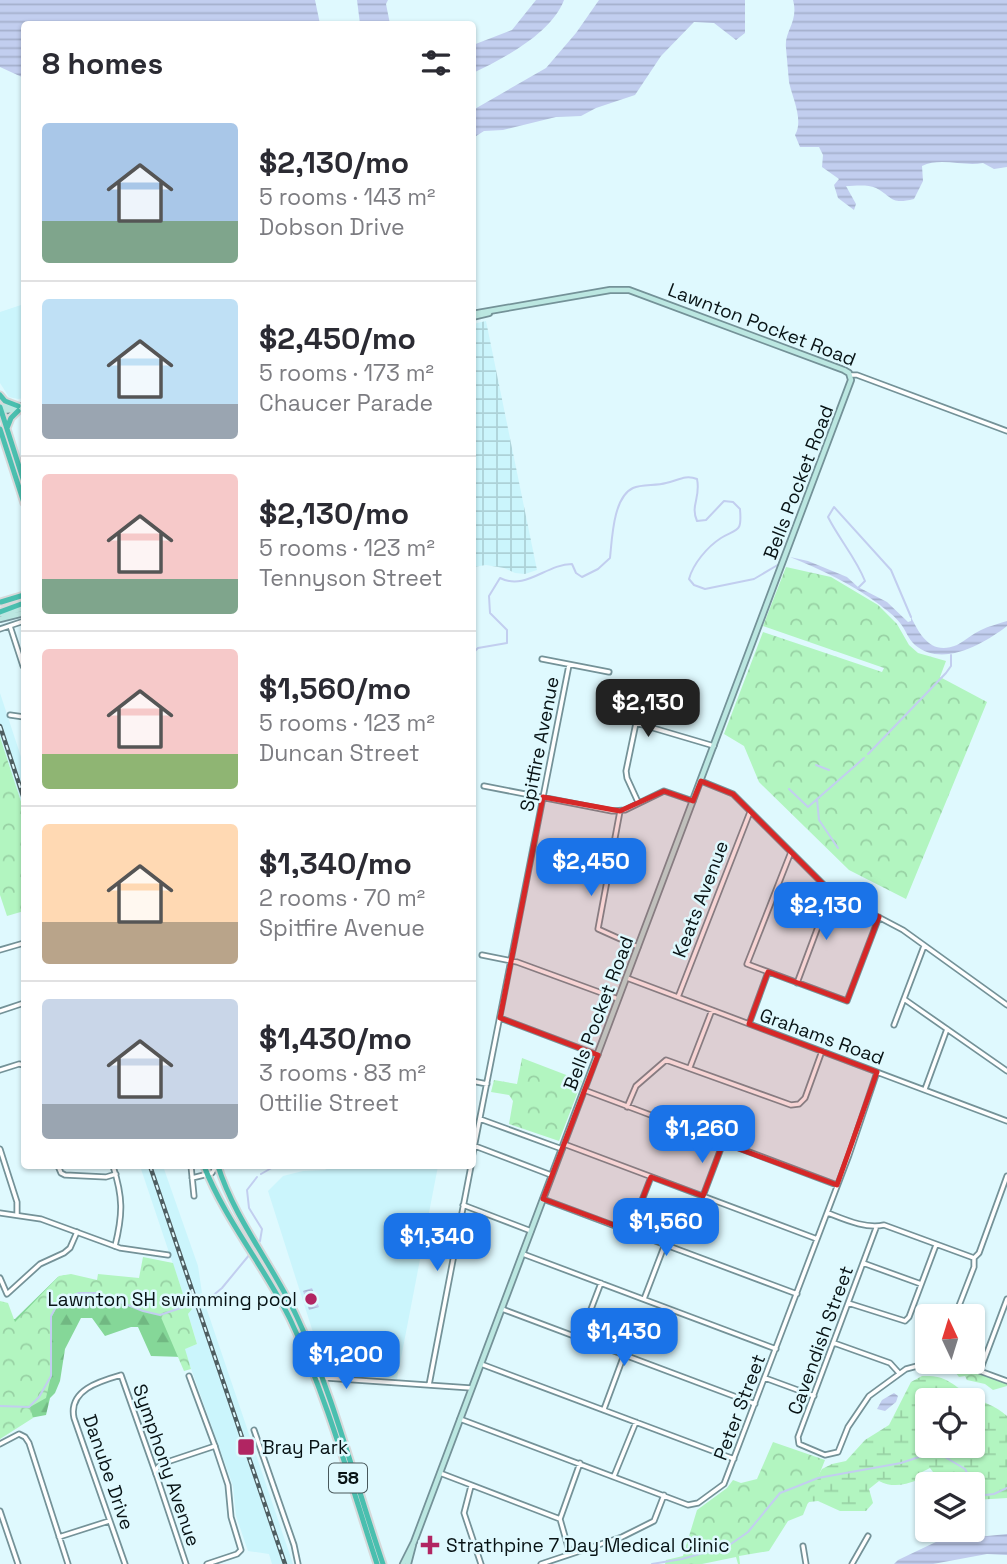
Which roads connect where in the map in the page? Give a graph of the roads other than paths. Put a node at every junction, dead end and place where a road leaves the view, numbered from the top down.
1 (476, 315) edge
2 (850, 375) junction
3 (0, 395) edge
4 (21, 408) edge
5 (0, 409) edge
6 (4, 428) edge
7 (1007, 431) edge
8 (21, 474) edge
9 (21, 492) edge
10 (21, 596) edge
11 (0, 600) edge
12 (21, 609) edge
13 (0, 615) edge
14 (21, 622) edge
15 (10, 626) junction
16 (0, 629) edge
17 (542, 659) dead end
18 (21, 660) edge
19 (569, 665) junction
20 (609, 673) dead end
21 (10, 715) dead end
22 (21, 717) edge
23 (714, 746) junction
24 (701, 781) junction
25 (484, 786) dead end
26 (543, 797) junction
27 (693, 801) junction
28 (638, 802) junction
29 (620, 811) junction
30 (750, 811) junction
31 (791, 852) junction
32 (831, 892) junction
33 (879, 917) junction
34 (21, 944) edge
35 (924, 946) junction
36 (638, 947) junction
37 (0, 950) edge
38 (482, 955) dead end
39 (511, 960) junction
40 (768, 972) junction
41 (626, 978) junction
42 (797, 983) junction
43 (678, 997) junction
44 (618, 999) junction
45 (904, 999) junction
46 (21, 1004) edge
47 (1007, 1005) edge
48 (712, 1010) junction
49 (0, 1011) edge
50 (500, 1018) junction
51 (749, 1024) junction
52 (894, 1025) dead end
53 (947, 1029) junction
54 (822, 1051) junction
55 (598, 1055) junction
56 (21, 1064) edge
57 (691, 1067) junction
58 (0, 1070) edge
59 (1007, 1071) edge
60 (877, 1072) junction
61 (476, 1082) edge
62 (487, 1084) junction
63 (584, 1090) junction
64 (924, 1090) junction
65 (627, 1107) junction
66 (480, 1119) junction
67 (1007, 1121) edge
68 (476, 1141) edge
69 (723, 1143) junction
70 (476, 1146) edge
71 (563, 1147) junction
72 (0, 1149) edge
73 (59, 1169) edge
74 (114, 1169) edge
75 (191, 1169) edge
76 (205, 1169) edge
77 (215, 1169) edge
78 (218, 1169) edge
79 (470, 1169) edge
80 (116, 1174) junction
81 (208, 1175) junction
82 (552, 1176) junction
83 (1007, 1176) edge
84 (651, 1177) junction
85 (192, 1178) junction
86 (837, 1185) junction
87 (194, 1196) dead end
88 (703, 1196) junction
89 (543, 1199) junction
90 (463, 1205) junction
91 (827, 1212) junction
92 (0, 1213) edge
93 (17, 1214) junction
94 (876, 1228) junction
95 (531, 1231) junction
96 (630, 1231) junction
97 (77, 1232) junction
98 (426, 1239) dead end
99 (817, 1239) junction
100 (665, 1244) junction
101 (455, 1245) junction
102 (936, 1245) junction
103 (115, 1246) junction
104 (523, 1254) junction
105 (168, 1255) dead end
106 (974, 1258) junction
107 (269, 1263) junction
108 (863, 1263) junction
109 (262, 1269) junction
110 (0, 1278) edge
111 (601, 1283) junction
112 (921, 1284) junction
113 (797, 1294) junction
114 (644, 1299) junction
115 (1007, 1299) edge
116 (848, 1303) junction
117 (960, 1304) edge
118 (502, 1309) junction
119 (580, 1338) junction
120 (834, 1343) junction
121 (776, 1349) junction
122 (624, 1355) junction
123 (985, 1358) edge
124 (481, 1364) junction
125 (915, 1366) edge
126 (900, 1373) junction
127 (985, 1373) edge
128 (121, 1375) joint
129 (189, 1376) dead end
130 (765, 1378) junction
131 (318, 1379) junction
132 (1007, 1381) edge
133 (429, 1385) junction
134 (471, 1388) junction
135 (814, 1396) junction
136 (755, 1404) junction
137 (604, 1409) junction
138 (460, 1419) junction
139 (636, 1422) junction
140 (254, 1430) dead end
141 (0, 1444) edge
142 (215, 1446) junction
143 (150, 1458) junction
144 (734, 1459) junction
145 (580, 1463) junction
146 (160, 1464) junction
147 (156, 1474) junction
148 (440, 1474) junction
149 (614, 1476) junction
150 (471, 1486) junction
151 (664, 1496) junction
152 (0, 1511) edge
153 (560, 1519) junction
154 (109, 1521) junction
155 (868, 1536) dead end
156 (59, 1537) junction
157 (803, 1546) dead end
158 (570, 1554) junction
159 (383, 1563) edge
160 (18, 1564) edge
161 (68, 1564) edge
162 (125, 1564) edge
163 (186, 1564) edge
164 (207, 1564) edge
165 (298, 1564) edge
166 (405, 1564) edge
167 (481, 1564) edge
168 (541, 1564) edge
169 (806, 1564) edge
170 (852, 1564) edge

1 - 2 main road, Lawnton Pocket Road
2 - 7 street, Lawnton Pocket Road
2 - 23 main road, Bells Pocket Road
3 - 4 highway
4 - 5 main road
4 - 6 highway
5 - 6 highway
6 - 8 highway
6 - 9 highway
10 - 11 highway
12 - 13 highway
14 - 15 street
15 - 16 street
15 - 18 street
17 - 19 street
19 - 20 street
19 - 26 street, Spitfire Avenue
21 - 22 street
23 - 24 main road, Bells Pocket Road
23 - 28 street
24 - 27 main road, Bells Pocket Road
24 - 30 street
25 - 26 street
26 - 29 street
26 - 39 street, Spitfire Avenue
27 - 28 street
27 - 36 main road, Bells Pocket Road
28 - 29 street
29 - 36 street
30 - 31 street
30 - 43 street, Keats Avenue
31 - 32 street
31 - 40 street
32 - 33 street
32 - 42 street
33 - 35 street
33 - 42 street
34 - 37 street
35 - 45 street
35 - 47 street
36 - 41 main road, Bells Pocket Road
38 - 39 street
39 - 44 street
39 - 50 street, Spitfire Avenue
40 - 42 street
40 - 51 street
41 - 43 street, Grahams Road
41 - 44 main road, Bells Pocket Road
43 - 48 street, Grahams Road
44 - 55 main road, Bells Pocket Road
45 - 52 street
45 - 53 street
46 - 49 street
48 - 51 street, Grahams Road
48 - 57 street
50 - 55 street
50 - 62 street, Spitfire Avenue
51 - 54 street, Grahams Road
53 - 59 street
53 - 64 street
54 - 57 street
54 - 60 street, Grahams Road
55 - 63 main road, Bells Pocket Road
56 - 58 street
57 - 65 street
60 - 64 street, Grahams Road
60 - 86 street, Peter Street
61 - 62 street
62 - 66 street, Spitfire Avenue
63 - 65 street
63 - 71 main road, Bells Pocket Road
64 - 67 street, Grahams Road
65 - 69 street
66 - 68 street, Spitfire Avenue
66 - 71 street
69 - 86 street
69 - 88 street
70 - 82 street
71 - 82 main road, Bells Pocket Road
71 - 84 street
72 - 93 street
73 - 80 street
74 - 80 street
75 - 85 street
76 - 81 highway, 58
77 - 81 street
78 - 107 highway, 58
79 - 90 street
80 - 103 street
81 - 85 street
81 - 109 highway, 58
82 - 89 main road, Bells Pocket Road
83 - 106 street
84 - 88 street
84 - 96 street
85 - 87 street
86 - 91 street, Peter Street
88 - 99 street
89 - 95 main road, Bells Pocket Road
89 - 96 street
90 - 95 street
90 - 101 street
91 - 94 street
91 - 99 street, Peter Street
92 - 93 street
93 - 97 street
94 - 102 street
94 - 108 street, Cavendish Street
95 - 104 main road, Bells Pocket Road
96 - 100 street
97 - 103 street
97 - 110 street
98 - 101 street
99 - 113 street, Peter Street
100 - 113 street
100 - 114 street
101 - 133 street
102 - 106 street
102 - 112 street
103 - 105 street
104 - 111 street
104 - 118 main road, Bells Pocket Road
106 - 117 street
107 - 109 street
107 - 131 highway, 58
108 - 112 street
108 - 116 street, Cavendish Street
109 - 131 highway, 58
111 - 114 street
111 - 119 street
112 - 116 street
113 - 121 street, Peter Street
114 - 121 street
115 - 123 street
116 - 120 street, Cavendish Street
118 - 119 street
118 - 124 main road, Bells Pocket Road
119 - 122 street
120 - 126 street
120 - 135 street, Cavendish Street
121 - 130 street, Peter Street
122 - 136 street
122 - 137 street
124 - 134 main road, Bells Pocket Road
124 - 137 street
125 - 126 street
126 - 135 street, Cavendish Street
127 - 132 street
128 - 143 street, Symphony Avenue
128 - 154 street, Danube Drive
129 - 142 street
130 - 135 street
130 - 136 street, Peter Street
131 - 133 street
131 - 159 highway, 58
133 - 134 street
134 - 138 main road, Bells Pocket Road
136 - 144 street, Peter Street
137 - 139 street
138 - 145 street, Peter Street
138 - 148 main road, Bells Pocket Road
139 - 144 street
139 - 149 street
140 - 165 street
141 - 156 street
142 - 146 street
142 - 164 street
143 - 146 street
143 - 147 street, Symphony Avenue
144 - 151 street, Peter Street
145 - 149 street, Peter Street
145 - 153 street
146 - 147 street
147 - 163 street, Symphony Avenue
148 - 150 street
148 - 166 main road, Bells Pocket Road
149 - 151 street, Peter Street
150 - 153 street
150 - 167 street
151 - 158 street
152 - 160 street
153 - 158 street
154 - 156 street
154 - 162 street, Danube Drive
155 - 170 street
156 - 161 street
157 - 169 street
158 - 168 street

